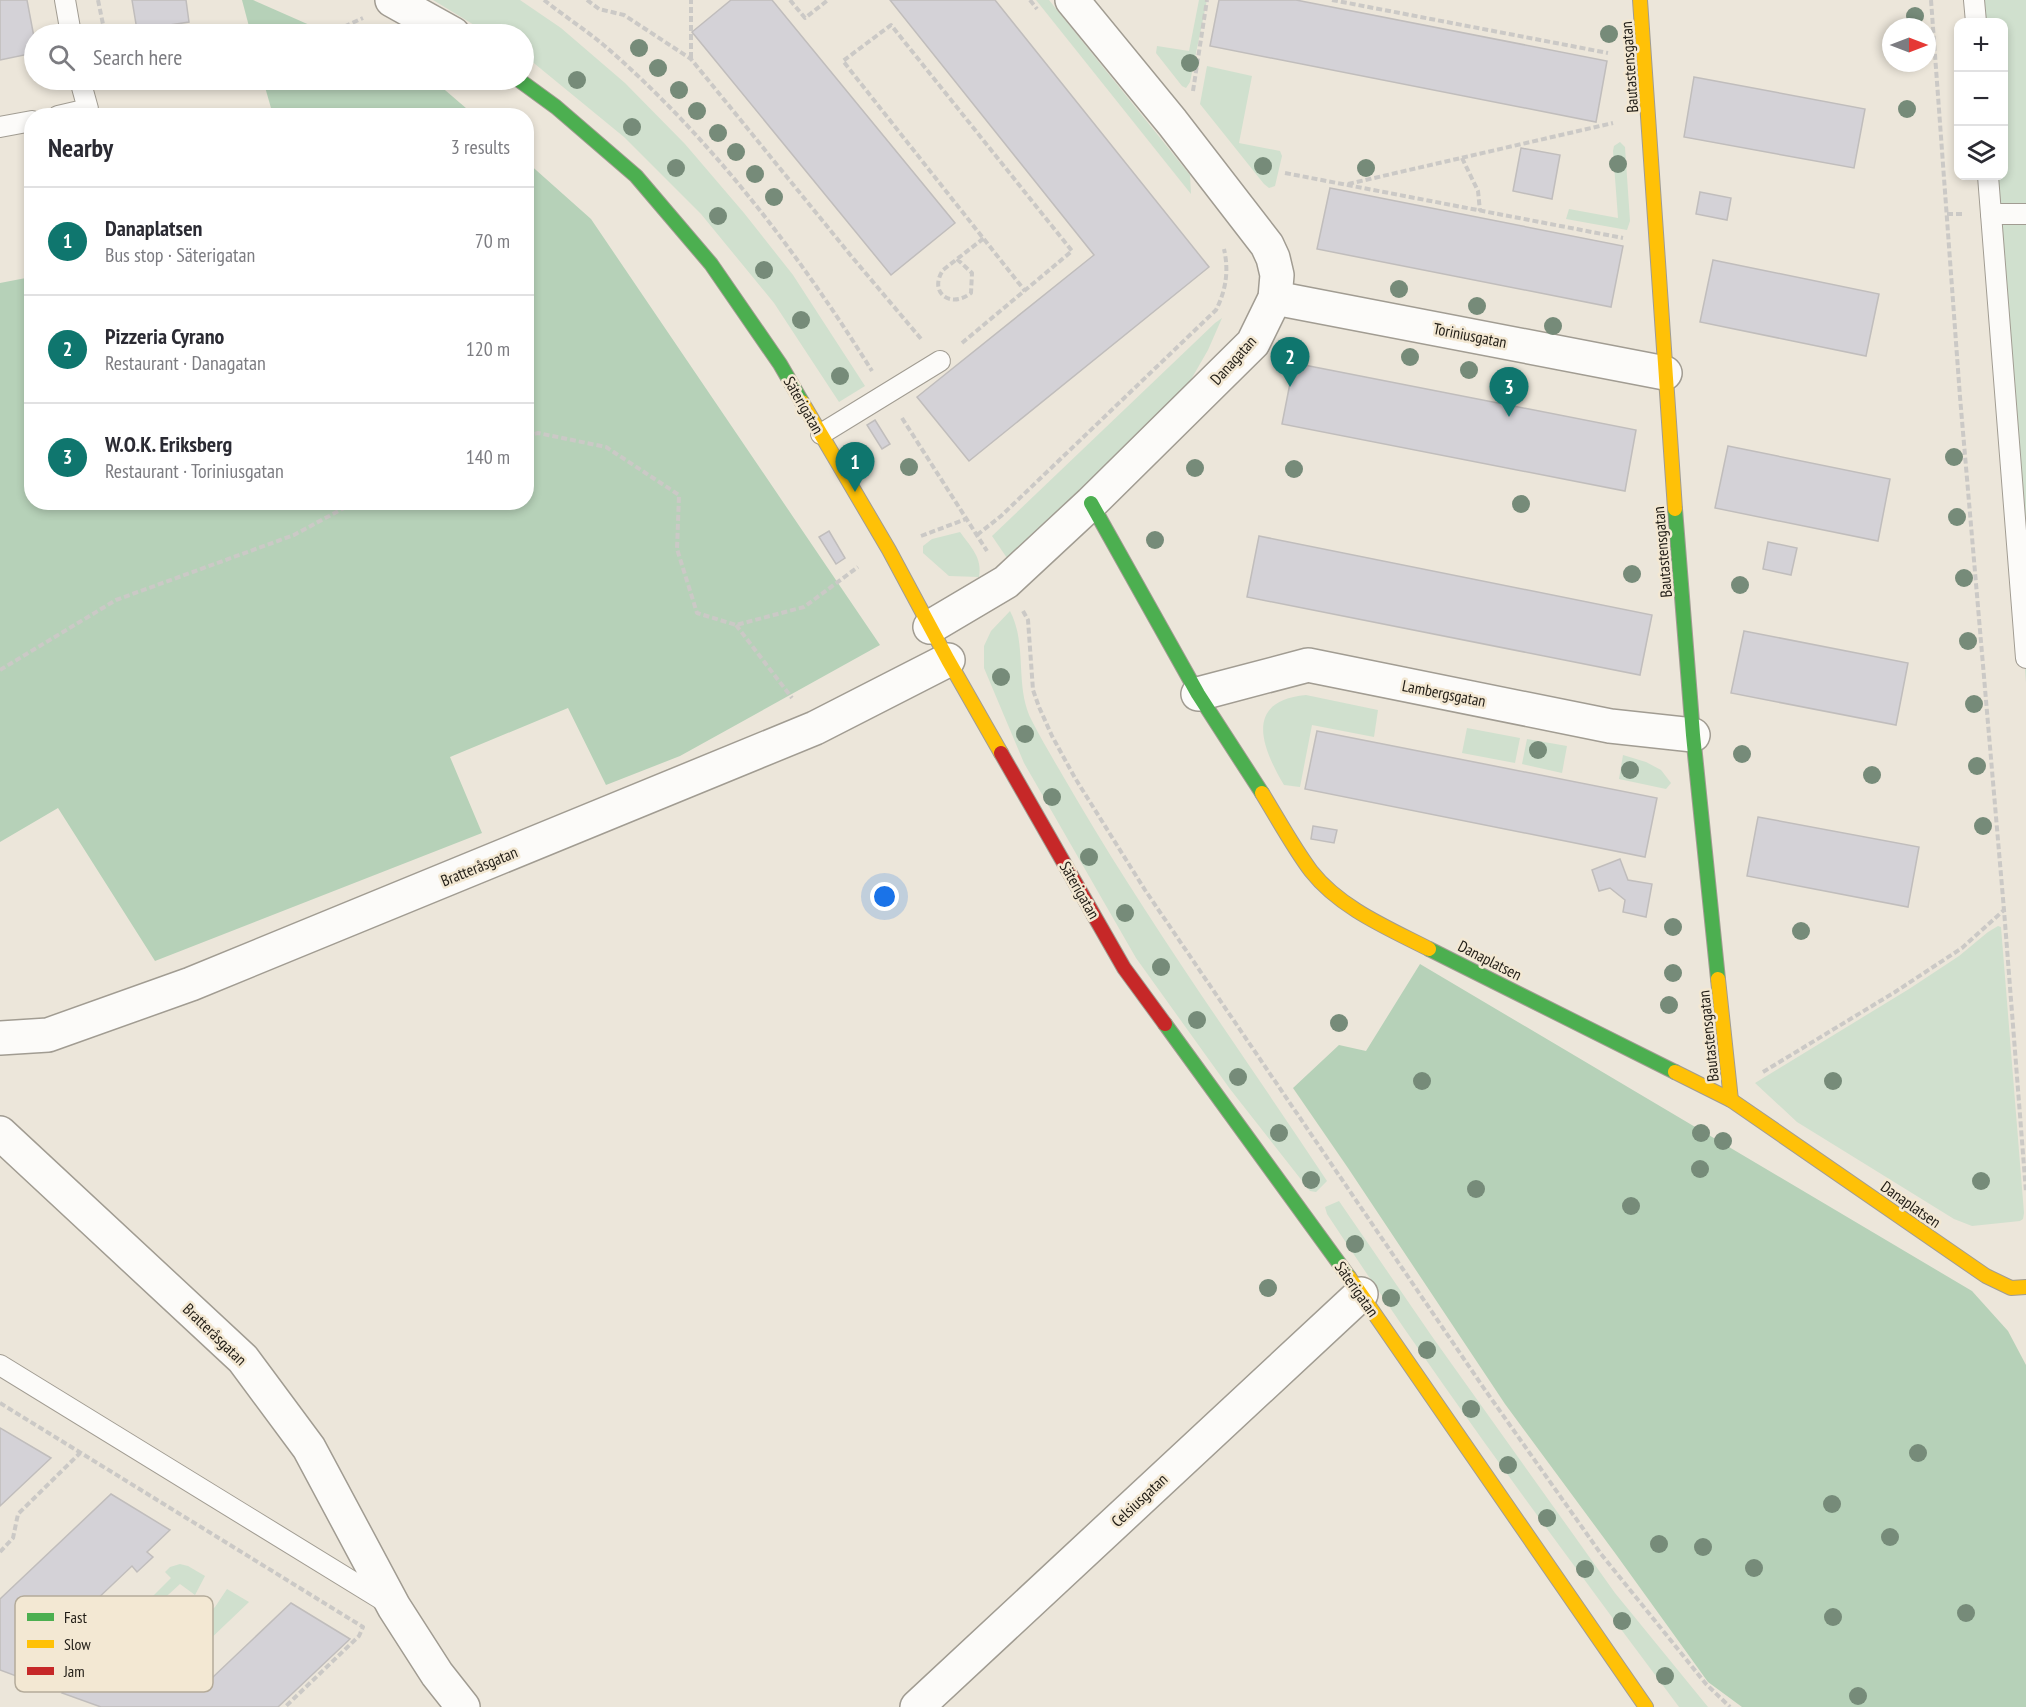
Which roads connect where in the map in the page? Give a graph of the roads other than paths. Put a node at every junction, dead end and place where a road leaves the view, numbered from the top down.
1 (64, 0) edge
2 (392, 0) edge
3 (1072, 0) edge
4 (1640, 0) edge
5 (1974, 0) edge
6 (1976, 18) edge
7 (69, 24) edge
8 (435, 24) edge
9 (83, 90) edge
10 (533, 90) edge
11 (88, 108) edge
12 (24, 123) edge
13 (0, 128) edge
14 (1988, 180) edge
15 (1991, 214) junction
16 (2026, 214) edge
17 (1275, 297) junction
18 (940, 361) road end
19 (1665, 373) junction
20 (821, 434) junction
21 (2017, 443) edge
22 (1091, 503) junction
23 (930, 627) junction
24 (2026, 658) edge
25 (948, 660) junction
26 (1198, 694) junction
27 (1694, 735) junction
28 (0, 1038) edge
29 (1731, 1100) junction
30 (0, 1133) edge
31 (2026, 1287) edge
32 (1361, 1294) junction
33 (0, 1365) edge
34 (394, 1607) junction
35 (463, 1707) edge
36 (916, 1707) edge
37 (1646, 1707) edge

1 - 7 lane
2 - 8 street
3 - 17 street, Danagatan
4 - 19 street, Bautastensgatan
5 - 6 lane
9 - 11 lane
10 - 20 street, Säterigatan
12 - 13 lane
14 - 15 lane
15 - 16 lane
15 - 21 lane
17 - 19 street, Toriniusgatan
17 - 22 street, Danagatan
18 - 20 lane
19 - 27 street, Bautastensgatan
20 - 23 street, Säterigatan
21 - 24 lane
22 - 23 street, Danagatan
22 - 26 street, Danaplatsen
23 - 25 street, Säterigatan
25 - 28 street, Bratteråsgatan
25 - 32 street, Säterigatan
26 - 27 street, Lambergsgatan
26 - 29 street, Danaplatsen
27 - 29 street, Bautastensgatan
29 - 31 street, Danaplatsen
30 - 34 street, Bratteråsgatan
32 - 36 street, Celsiusgatan
32 - 37 street, Säterigatan
33 - 34 lane, Bratteråsgatan
34 - 35 street, Bratteråsgatan

